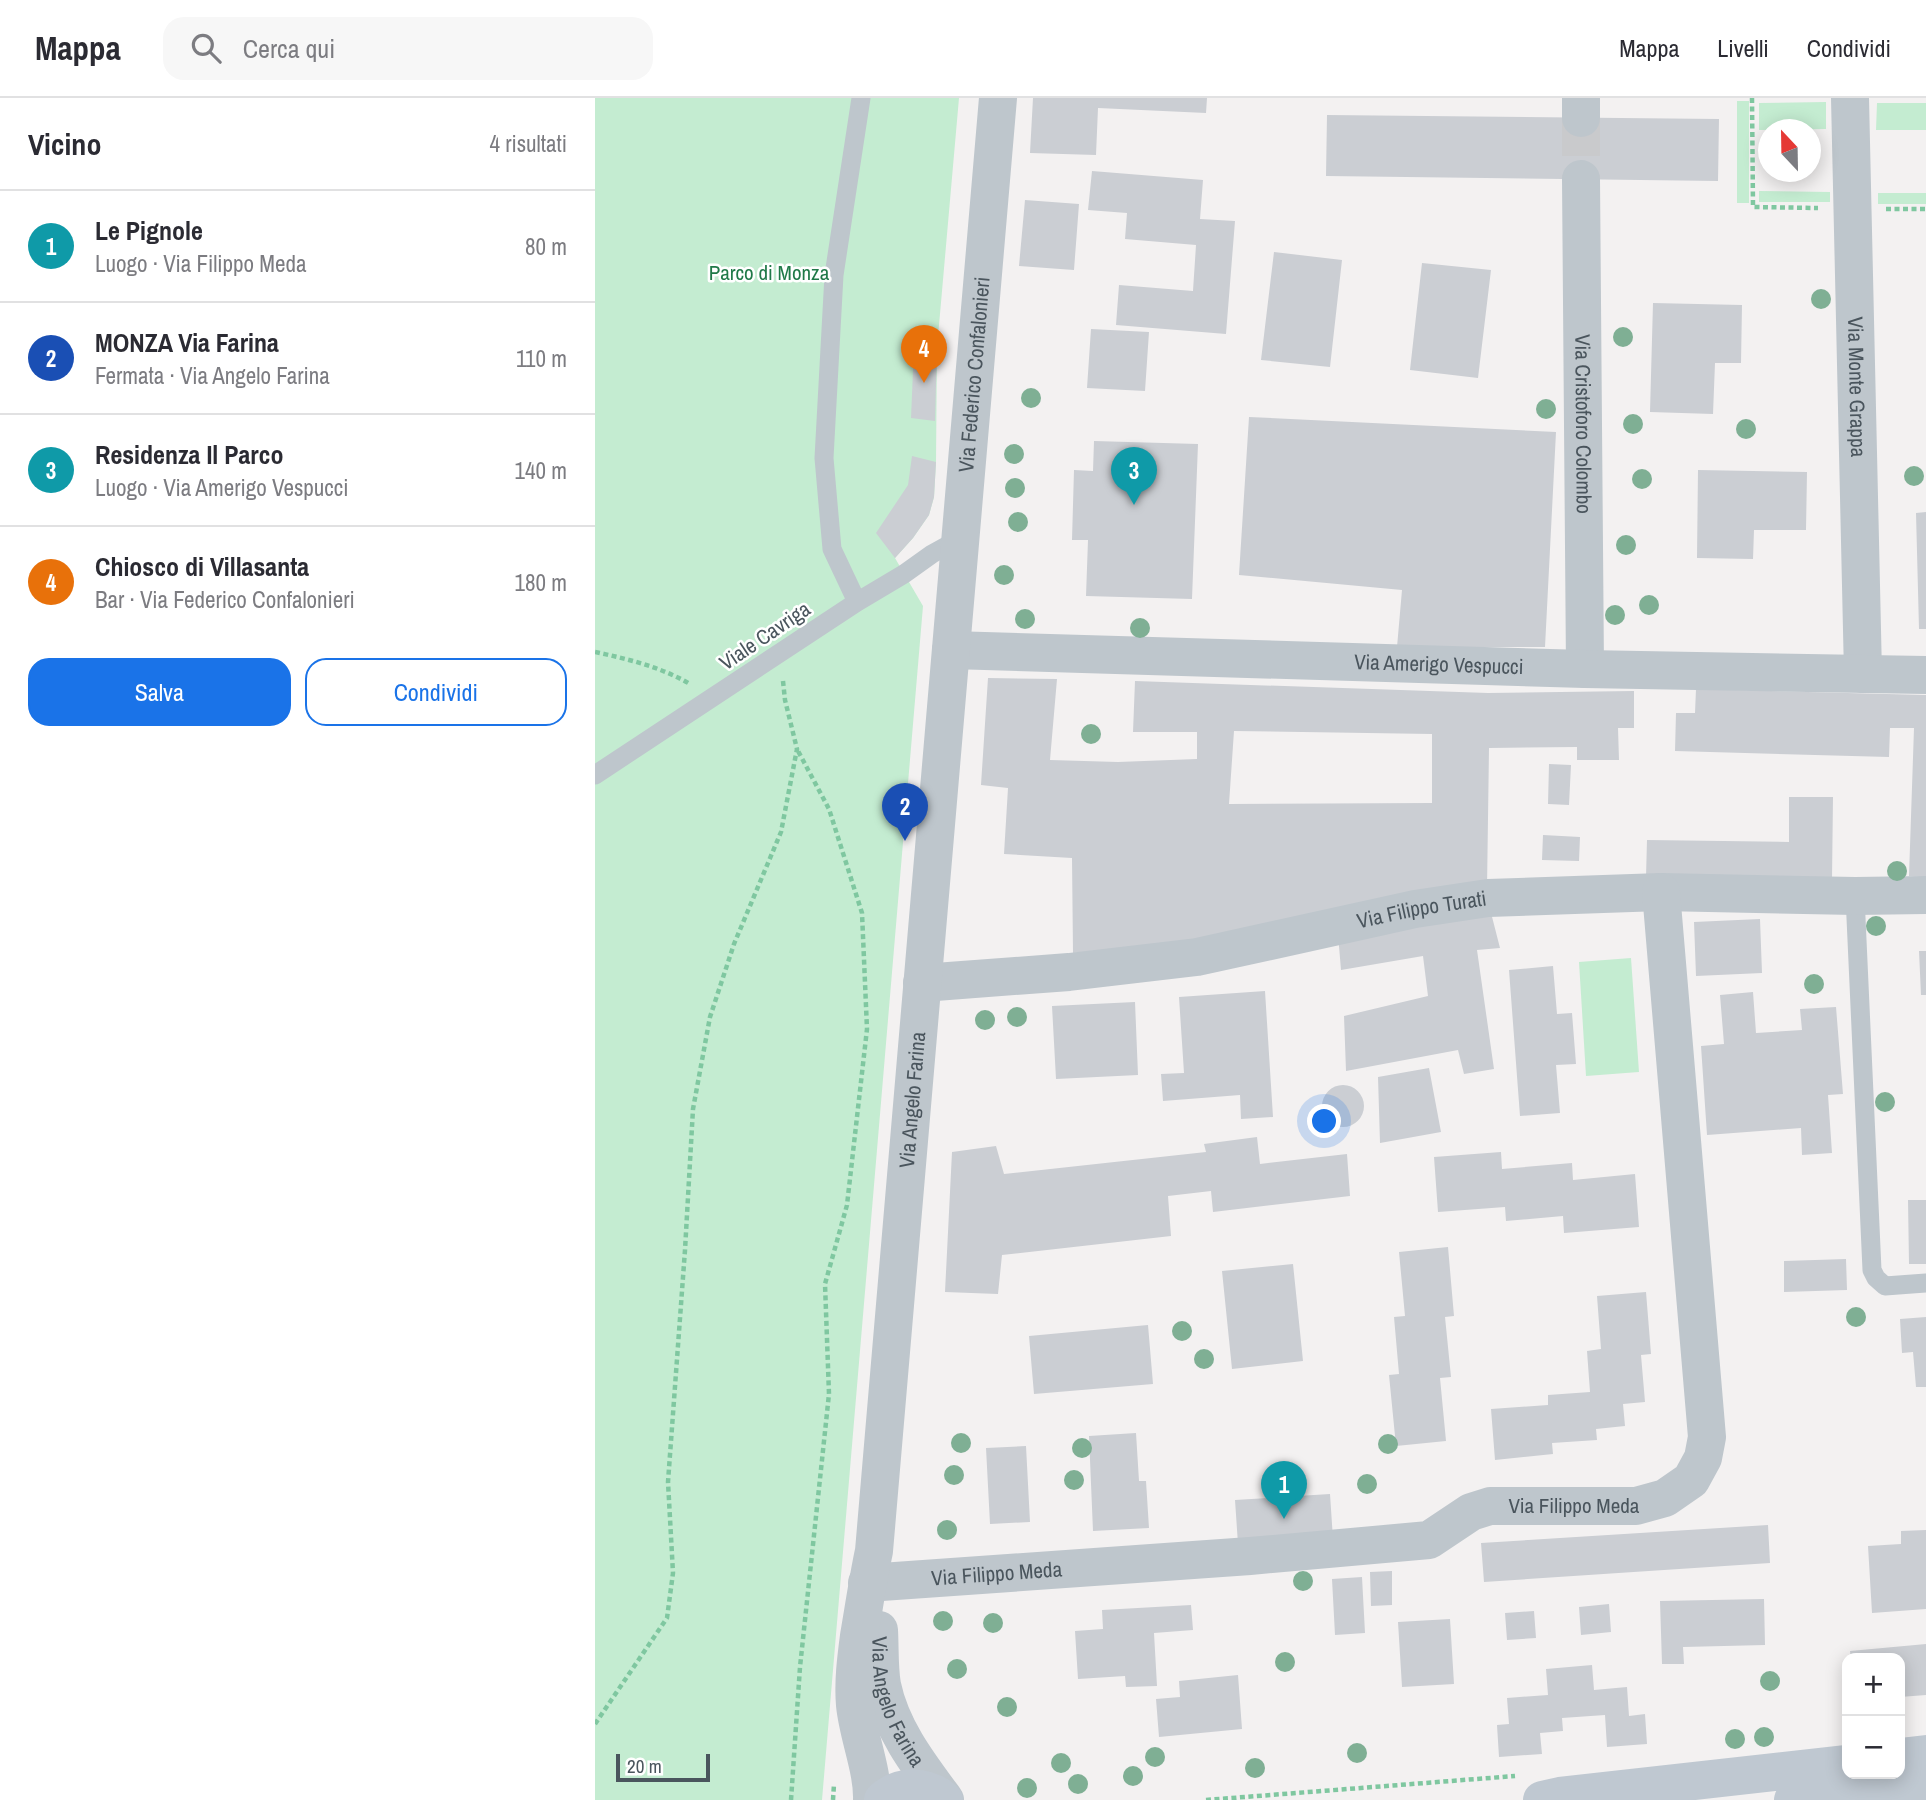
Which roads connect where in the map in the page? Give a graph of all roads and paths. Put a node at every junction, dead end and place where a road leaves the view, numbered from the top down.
1 (861, 98) edge
2 (998, 98) edge
3 (1752, 98) edge
4 (1850, 98) edge
5 (1581, 179) tunnel mouth
6 (1853, 208) junction
7 (1926, 209) edge
8 (961, 538) junction
9 (857, 602) junction
10 (951, 650) junction
11 (595, 652) edge
12 (778, 655) junction
13 (1585, 668) junction
14 (1863, 674) junction
15 (1926, 675) edge
16 (708, 702) junction
17 (797, 749) junction
18 (595, 775) edge
19 (1661, 892) junction
20 (1855, 895) junction
21 (1926, 895) edge
22 (922, 983) junction
23 (1926, 1283) edge
24 (872, 1572) junction
25 (595, 1724) edge
26 (1926, 1754) edge
27 (1905, 1757) edge
28 (1842, 1765) edge
29 (1926, 1782) edge
30 (791, 1800) edge
31 (872, 1800) edge
32 (883, 1800) edge
33 (944, 1800) edge
34 (1542, 1800) edge
35 (1793, 1800) edge

1 - 9 lane
2 - 8 street, Via Federico Confalonieri
3 - 6 path
4 - 6 street, Via Monte Grappa
5 - 13 street, Via Cristoforo Colombo
6 - 7 path
6 - 14 street, Via Monte Grappa
8 - 9 lane, Viale Cavriga
8 - 10 street, Via Federico Confalonieri
9 - 12 lane, Viale Cavriga
10 - 13 street, Via Amerigo Vespucci
10 - 22 street, Via Angelo Farina
11 - 16 path
12 - 16 lane, Viale Cavriga
12 - 17 path
13 - 14 street, Via Amerigo Vespucci
14 - 15 street, Via Amerigo Vespucci
16 - 18 lane, Viale Cavriga
17 - 25 path
17 - 30 path
19 - 20 street, Via Filippo Turati
19 - 22 street, Via Filippo Turati
19 - 24 street, Via Filippo Meda
20 - 21 street, Via Filippo Turati
20 - 23 lane
22 - 24 street, Via Angelo Farina
24 - 31 street, Via Angelo Farina
24 - 33 street, Via Angelo Farina
26 - 27 main road
28 - 34 main road
29 - 35 main road
32 - 33 main road

